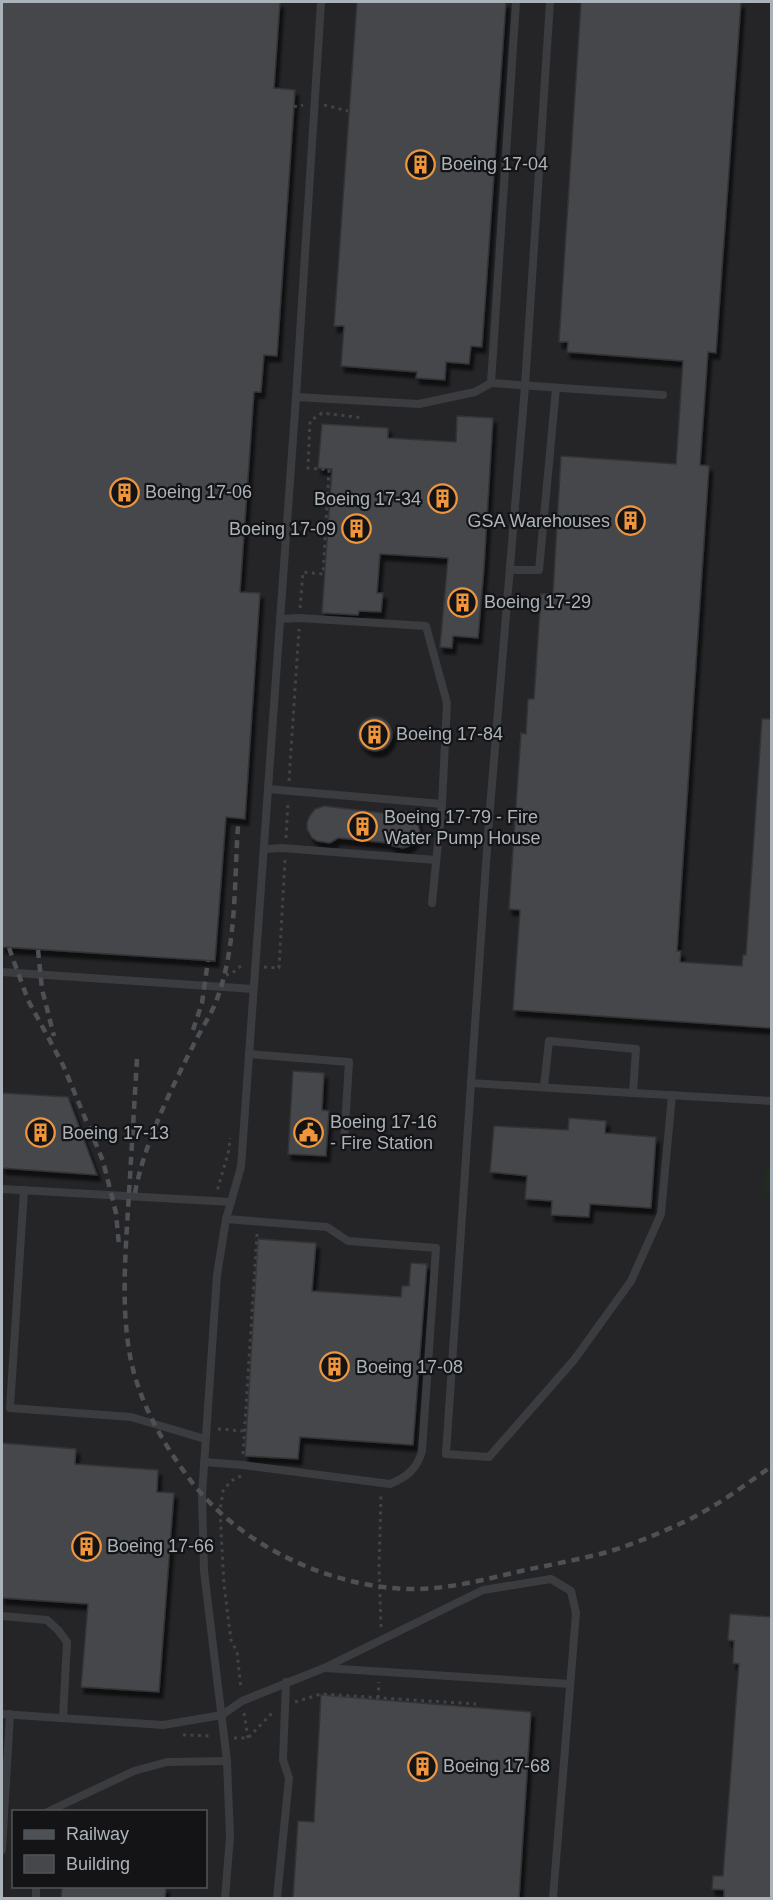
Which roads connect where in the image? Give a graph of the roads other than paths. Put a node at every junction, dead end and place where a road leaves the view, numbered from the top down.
1 (321, 2) edge
2 (516, 2) edge
3 (550, 2) edge
4 (491, 383) junction
5 (525, 386) junction
6 (556, 388) junction
7 (663, 395) dead end
8 (296, 397) junction
9 (510, 570) junction
10 (280, 620) junction
11 (268, 789) junction
12 (442, 804) junction
13 (264, 849) junction
14 (436, 860) junction
15 (432, 903) dead end
16 (2, 972) edge
17 (254, 989) junction
18 (249, 1053) junction
19 (471, 1083) junction
20 (544, 1087) junction
21 (633, 1093) junction
22 (672, 1095) junction
23 (771, 1101) edge
24 (344, 1143) dead end
25 (2, 1189) edge
26 (24, 1190) junction
27 (231, 1203) junction
28 (226, 1218) junction
29 (205, 1439) junction
30 (204, 1462) junction
31 (2, 1616) edge
32 (324, 1668) junction
33 (286, 1682) junction
34 (570, 1684) junction
35 (6, 1714) edge
36 (222, 1715) junction
37 (63, 1718) junction
38 (227, 1761) junction
39 (4, 1771) edge
40 (3, 1803) edge
41 (51, 1810) edge
42 (2, 1850) edge
43 (225, 1899) edge
44 (277, 1899) edge
45 (553, 1899) edge

1 - 8 lane
2 - 4 lane
3 - 5 lane
4 - 5 lane
4 - 8 lane
5 - 6 lane
5 - 9 lane
6 - 7 lane
6 - 9 lane
8 - 10 lane
9 - 19 lane
10 - 11 lane
10 - 12 lane
11 - 12 lane
11 - 13 lane
12 - 14 lane
13 - 14 lane
13 - 17 lane
14 - 15 lane
16 - 17 lane
17 - 18 lane
18 - 24 lane
18 - 27 lane
19 - 20 lane
19 - 22 lane
20 - 21 lane
20 - 21 lane
21 - 22 lane
22 - 23 lane
25 - 26 lane
26 - 27 lane
26 - 29 lane
27 - 28 lane
28 - 29 lane
28 - 30 lane
29 - 30 lane
30 - 36 lane
31 - 37 lane
32 - 33 lane
32 - 34 lane
32 - 34 lane
33 - 36 lane
33 - 44 lane
34 - 45 lane
35 - 37 lane
35 - 39 lane
36 - 37 lane
36 - 38 lane
38 - 41 lane
38 - 43 lane
39 - 40 lane
40 - 42 lane

